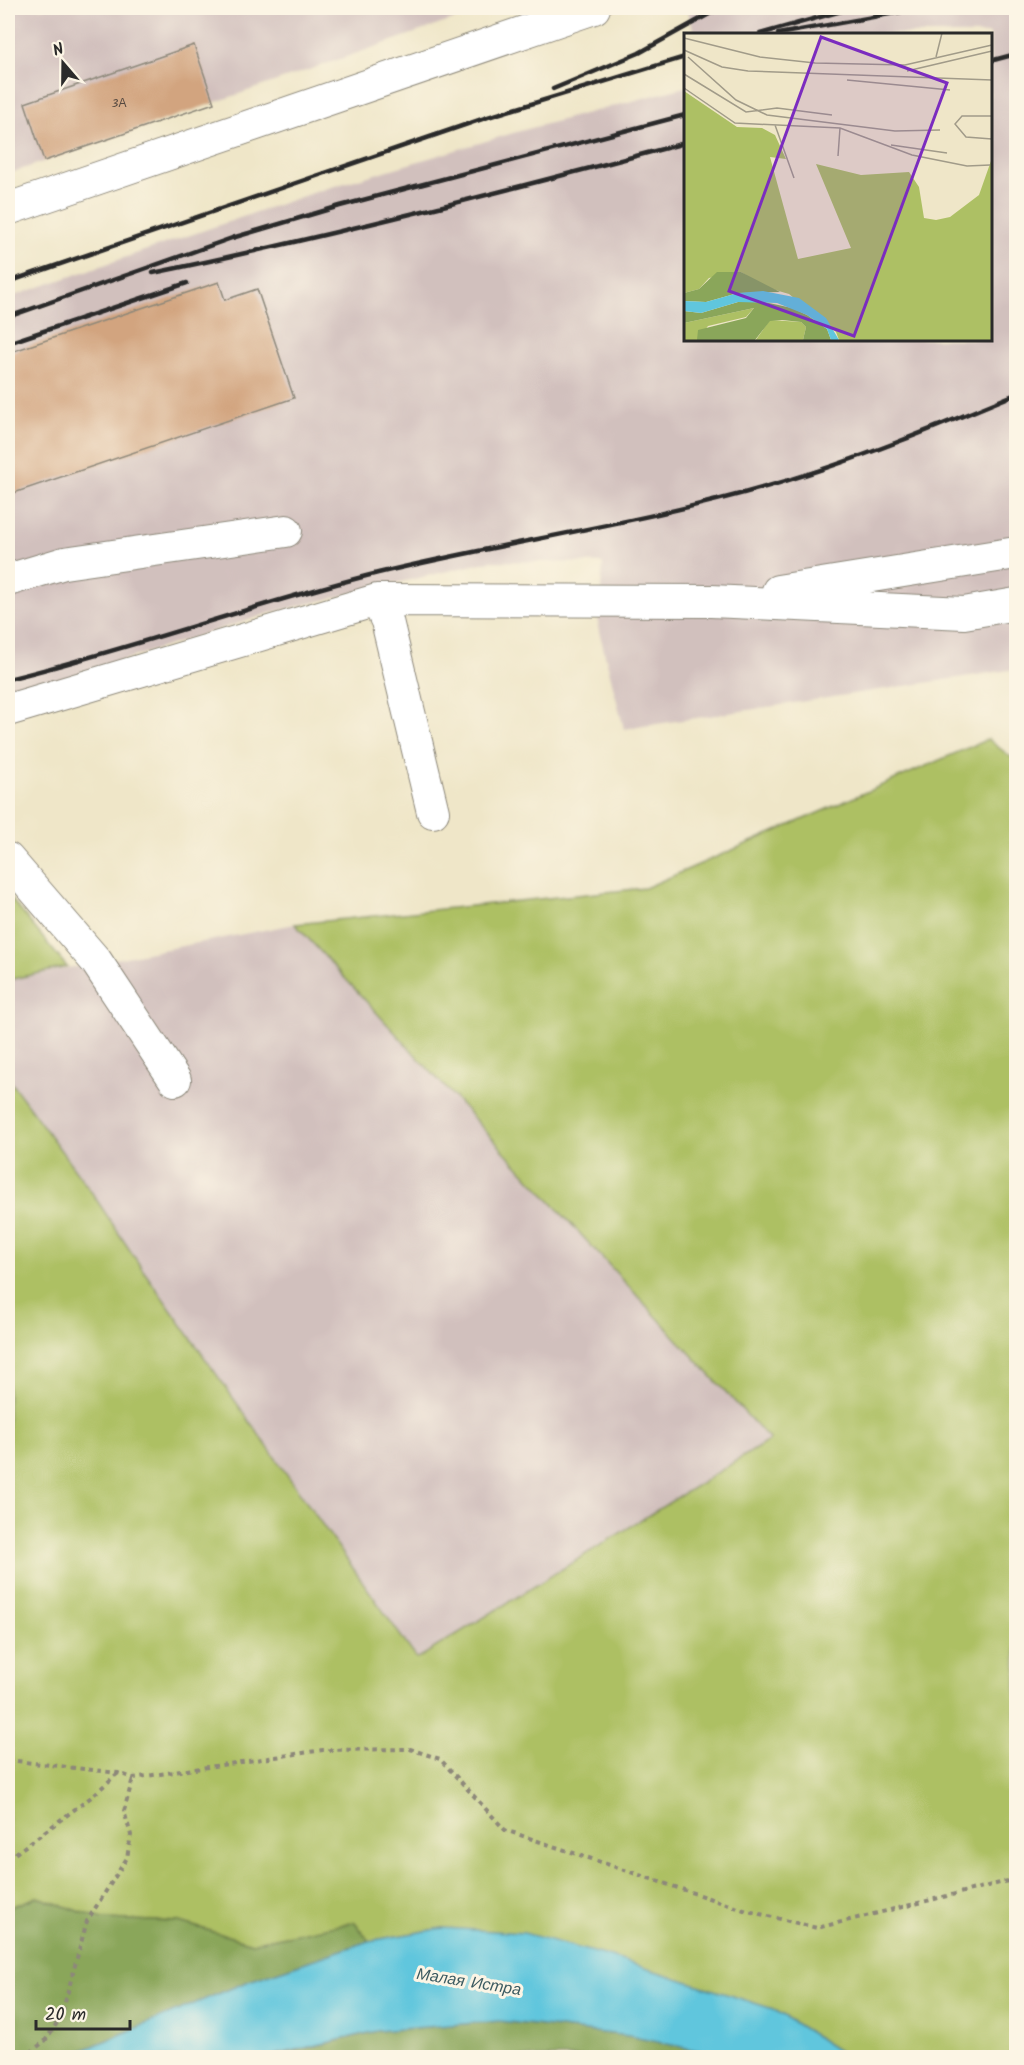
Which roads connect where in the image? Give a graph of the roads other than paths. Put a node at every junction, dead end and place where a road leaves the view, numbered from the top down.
1 (594, 8) edge
2 (16, 206) edge
3 (286, 531) dead end
4 (1017, 553) edge
5 (8, 580) edge
6 (376, 600) junction
7 (711, 601) junction
8 (1017, 604) edge
9 (8, 710) edge
10 (433, 812) dead end
11 (8, 859) edge
12 (174, 1080) dead end

1 - 2 lane
3 - 5 lane
4 - 7 lane
6 - 7 lane
6 - 9 lane
6 - 10 lane
7 - 8 lane
11 - 12 lane

